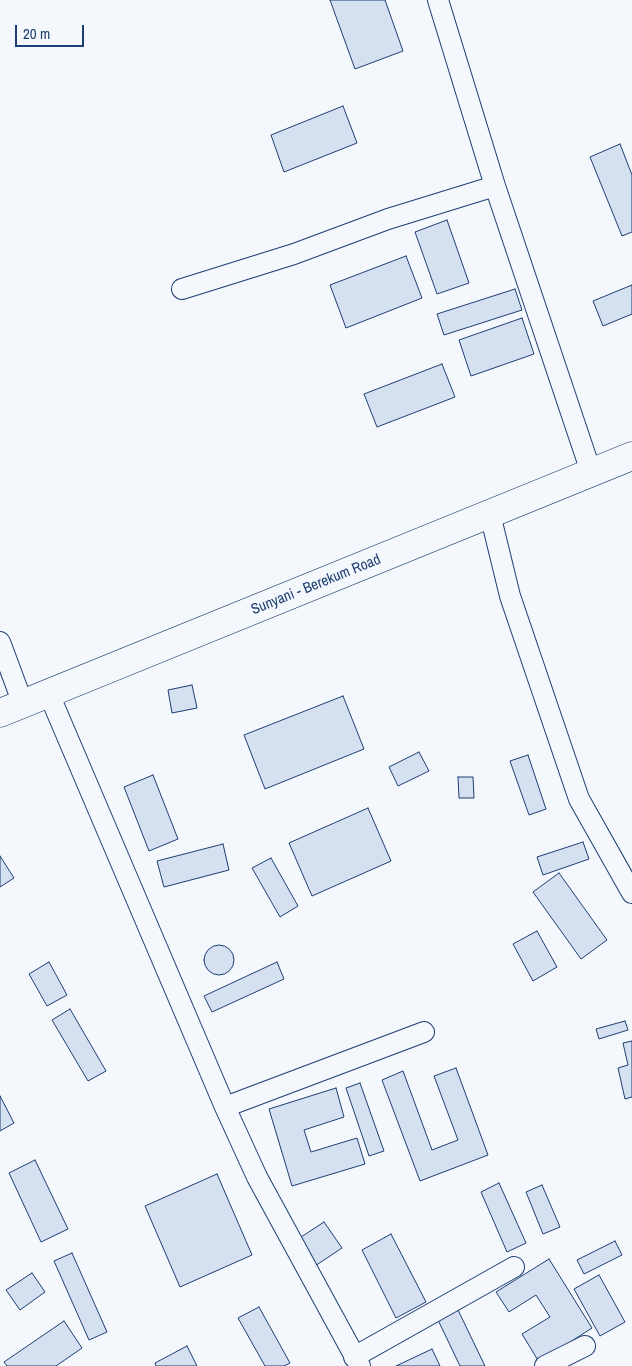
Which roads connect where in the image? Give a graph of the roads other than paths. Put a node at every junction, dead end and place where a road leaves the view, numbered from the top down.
1 (438, 0) edge
2 (495, 186) junction
3 (182, 289) dead end
4 (632, 456) edge
5 (591, 472) junction
6 (490, 514) junction
7 (0, 642) edge
8 (49, 694) junction
9 (12, 709) edge
10 (632, 893) edge
11 (424, 1032) dead end
12 (225, 1107) junction
13 (514, 1267) dead end
14 (585, 1346) dead end
15 (357, 1361) edge
16 (545, 1366) edge

1 - 2 street
2 - 3 street
2 - 5 street
4 - 5 main road, Sunyani - Berekum Road
5 - 6 main road, Sunyani - Berekum Road
6 - 8 main road, Sunyani - Berekum Road
6 - 10 street
7 - 9 street
8 - 9 main road, Sunyani - Berekum Road
8 - 12 street
11 - 12 street
12 - 15 street
13 - 15 street
14 - 16 street

